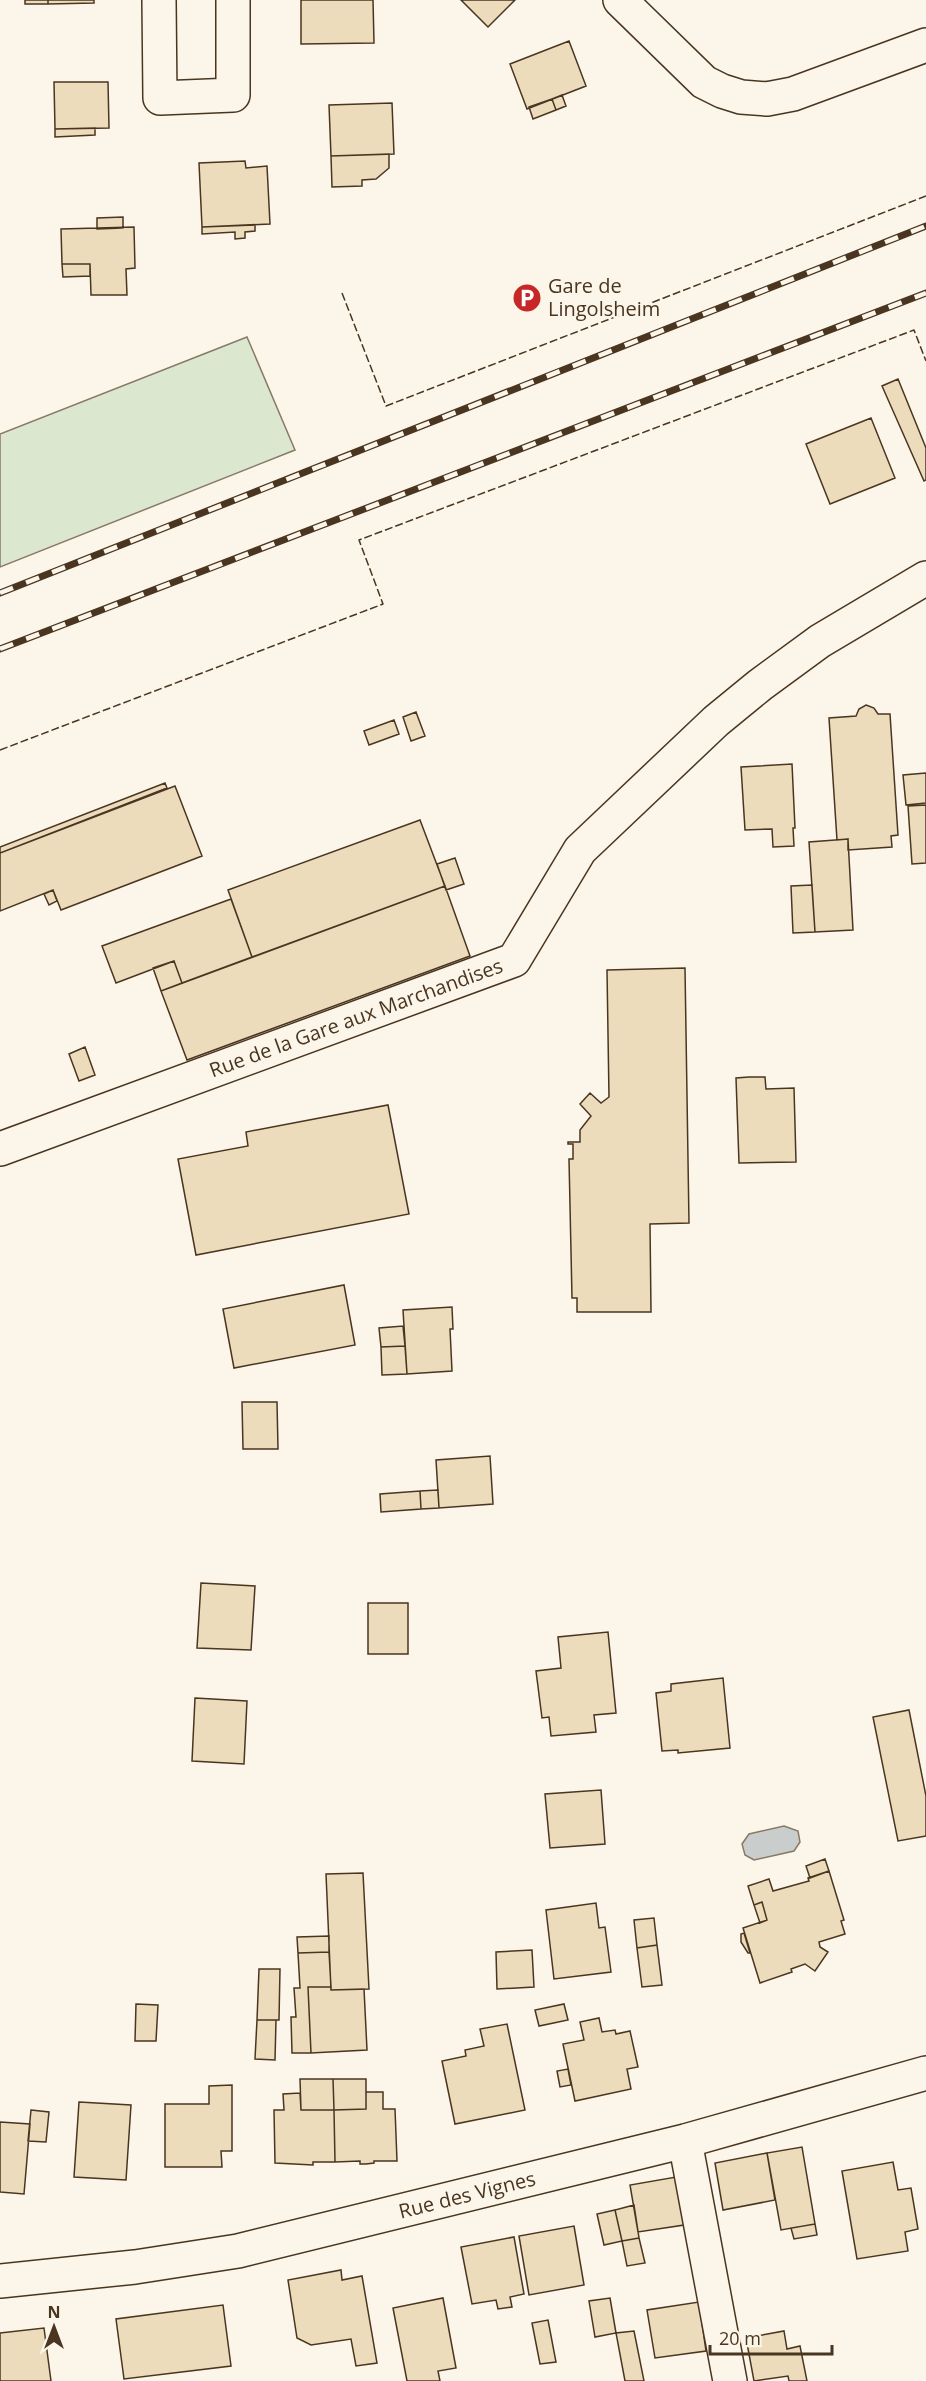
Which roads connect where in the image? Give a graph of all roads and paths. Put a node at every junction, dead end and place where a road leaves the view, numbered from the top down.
1 (159, 0) edge
2 (233, 0) edge
3 (620, 0) edge
4 (926, 45) edge
5 (926, 578) edge
6 (0, 1149) edge
7 (926, 2073) edge
8 (685, 2141) junction
9 (0, 2281) edge
10 (730, 2381) edge

1 - 2 street
3 - 4 street
5 - 6 street, Rue de la Gare aux Marchandises
7 - 8 street, Rue des Vignes
8 - 9 street, Rue des Vignes
8 - 10 street

